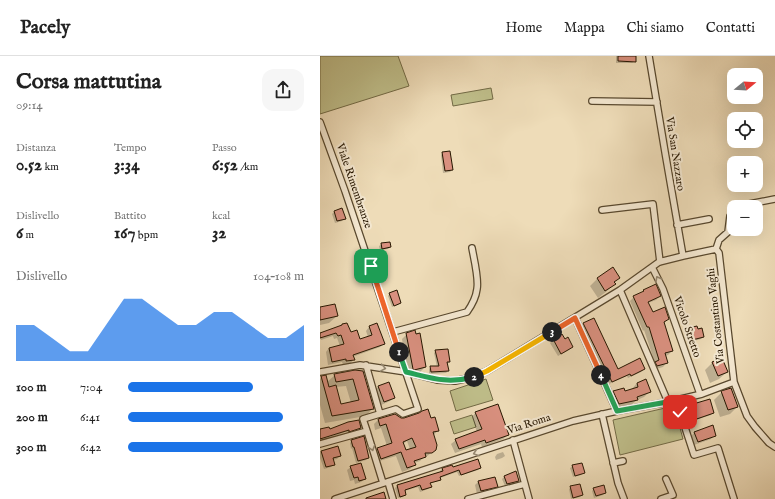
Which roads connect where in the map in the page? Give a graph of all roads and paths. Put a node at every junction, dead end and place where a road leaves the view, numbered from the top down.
1 (649, 56) edge
2 (592, 101) dead end
3 (657, 102) junction
4 (320, 122) edge
5 (775, 199) edge
6 (763, 201) edge
7 (602, 210) dead end
8 (709, 219) dead end
9 (677, 225) junction
10 (727, 233) edge
11 (472, 248) dead end
12 (716, 249) junction
13 (682, 256) junction
14 (660, 262) junction
15 (652, 267) junction
16 (620, 290) junction
17 (575, 318) junction
18 (392, 332) junction
19 (363, 365) junction
20 (320, 372) edge
21 (406, 372) junction
22 (734, 382) junction
23 (700, 394) junction
24 (676, 400) junction
25 (668, 402) junction
26 (617, 411) junction
27 (380, 414) junction
28 (602, 414) junction
29 (367, 431) junction
30 (513, 440) junction
31 (320, 444) edge
32 (775, 447) edge
33 (623, 461) dead end
34 (613, 463) junction
35 (666, 479) dead end
36 (386, 483) junction
37 (525, 484) junction
38 (335, 499) edge
39 (393, 499) edge
40 (468, 499) edge
41 (529, 499) edge
42 (624, 499) edge
43 (661, 499) edge
44 (734, 499) edge

1 - 3 street, Via San Nazzaro
2 - 3 street
3 - 9 street, Via San Nazzaro
4 - 18 street, Viale Rimembranze
5 - 6 street
7 - 14 street
8 - 9 street
9 - 13 street, Via San Nazzaro
10 - 12 street
11 - 18 street
12 - 13 street
12 - 22 street, Via Costantino Vaghi
13 - 14 street
14 - 15 street
15 - 16 street
23 -> 15 street, Vicolo Stretto
16 - 17 street
16 - 25 street
17 - 21 street
17 - 26 street
18 - 21 street, Viale Rimembranze
19 - 20 street
19 -> 21 street
19 - 27 street
21 - 27 street, Viale Rimembranze
22 - 23 street, Via Roma
22 - 32 street, Via Costantino Vaghi
23 - 24 street, Via Roma
24 - 25 street, Via Roma
24 - 44 street
25 - 26 street, Via Roma
26 - 28 street, Via Roma
27 - 29 street
28 - 30 street, Via Roma
28 - 34 street
29 - 31 street
29 -> 36 street
30 -> 36 street, Via Roma
30 - 37 street
33 - 34 street
34 - 42 street
35 - 43 street
36 - 38 street, Via Roma
36 - 39 street
37 - 40 street
37 - 41 street

